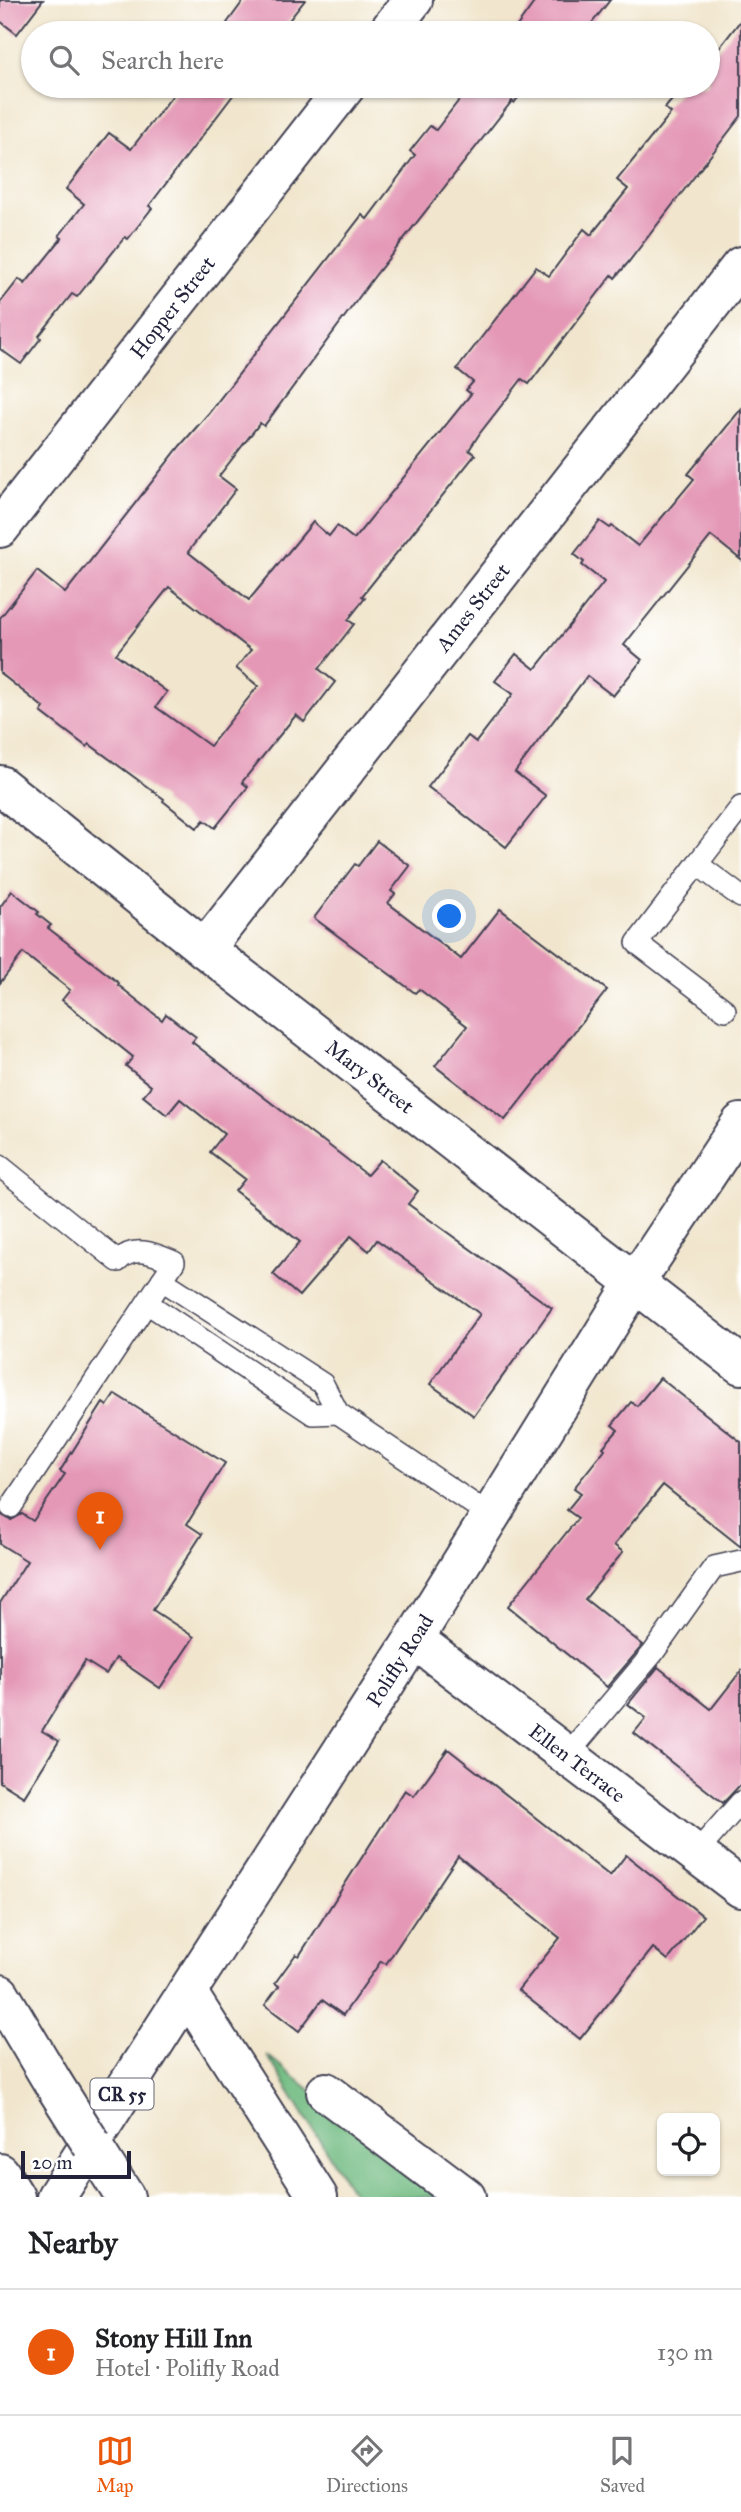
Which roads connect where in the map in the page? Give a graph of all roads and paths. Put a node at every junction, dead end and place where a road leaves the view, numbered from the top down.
1 (413, 0) edge
2 (396, 21) edge
3 (337, 98) edge
4 (741, 266) edge
5 (0, 528) edge
6 (0, 785) edge
7 (741, 807) edge
8 (697, 864) junction
9 (741, 897) edge
10 (205, 950) junction
11 (725, 1010) dead end
12 (741, 1123) edge
13 (0, 1166) edge
14 (162, 1280) junction
15 (636, 1282) junction
16 (147, 1303) junction
17 (741, 1365) edge
18 (338, 1413) junction
19 (11, 1507) dead end
20 (491, 1516) junction
21 (741, 1562) edge
22 (414, 1639) junction
23 (567, 1755) junction
24 (741, 1802) edge
25 (696, 1853) junction
26 (741, 1888) edge
27 (187, 1992) junction
28 (0, 1994) edge
29 (326, 2092) dead end
30 (0, 2173) edge
31 (15, 2197) edge
32 (56, 2197) edge
33 (125, 2197) edge
34 (318, 2197) edge
35 (466, 2197) edge

1 - 2 main road
3 - 5 main road, Hopper Street
4 - 10 main road, Ames Street
6 - 10 main road, Mary Street
7 - 8 lane
8 - 9 lane
8 - 11 lane
10 - 15 main road, Mary Street
12 - 15 main road, Polifly Road / CR 55
13 - 14 lane
14 - 16 lane
14 - 18 lane
15 - 17 main road, Mary Street
15 - 20 main road, Polifly Road / CR 55
16 - 18 lane
16 - 19 lane
18 - 20 lane
20 - 22 main road, Polifly Road / CR 55
21 - 23 lane
22 - 23 main road, Ellen Terrace
22 - 27 main road, Polifly Road / CR 55
23 - 25 main road, Ellen Terrace
24 - 25 lane
25 - 26 main road, Ellen Terrace
27 - 32 main road, Polifly Road / CR 55
27 - 34 main road
28 - 33 main road, bridge
29 - 35 main road
30 - 31 main road

